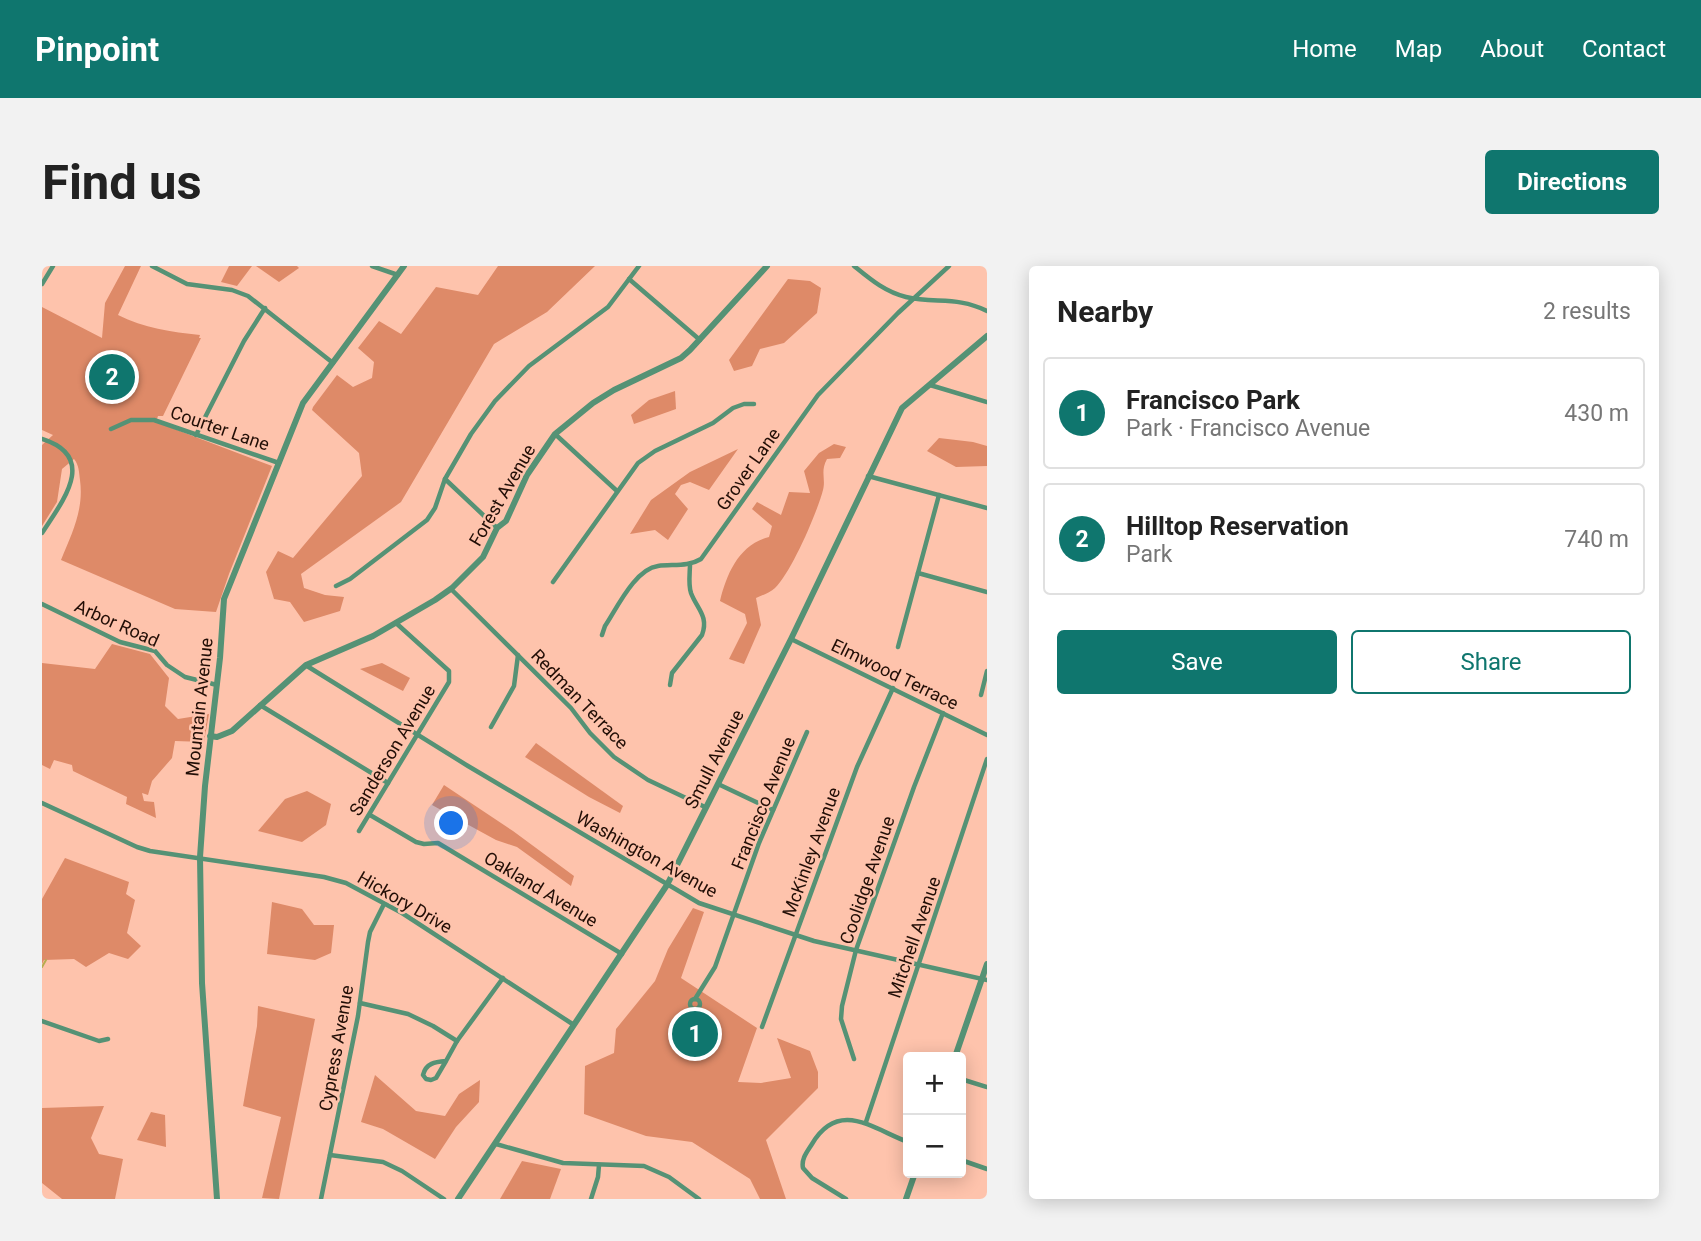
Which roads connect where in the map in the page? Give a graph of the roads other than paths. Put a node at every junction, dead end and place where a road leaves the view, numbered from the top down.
1 (53, 266) edge
2 (152, 266) edge
3 (173, 266) edge
4 (372, 266) edge
5 (404, 266) edge
6 (639, 266) edge
7 (767, 266) edge
8 (854, 266) edge
9 (949, 266) edge
10 (168, 275) junction
11 (399, 275) junction
12 (629, 279) junction
13 (42, 284) edge
14 (914, 299) junction
15 (265, 308) junction
16 (987, 311) edge
17 (987, 336) edge
18 (700, 340) junction
19 (333, 363) junction
20 (929, 385) junction
21 (987, 402) edge
22 (754, 404) dead end
23 (111, 429) dead end
24 (555, 434) junction
25 (196, 435) junction
26 (42, 439) edge
27 (279, 463) junction
28 (868, 477) junction
29 (445, 479) junction
30 (617, 491) junction
31 (939, 495) junction
32 (987, 508) edge
33 (497, 528) junction
34 (42, 533) edge
35 (690, 564) junction
36 (918, 573) junction
37 (553, 582) dead end
38 (336, 586) dead end
39 (451, 589) junction
40 (987, 592) edge
41 (42, 604) edge
42 (395, 623) junction
43 (602, 635) dead end
44 (791, 639) junction
45 (898, 646) dead end
46 (518, 654) junction
47 (306, 665) junction
48 (987, 671) edge
49 (217, 685) junction
50 (670, 685) dead end
51 (893, 688) junction
52 (981, 695) dead end
53 (260, 704) junction
54 (943, 713) junction
55 (491, 727) dead end
56 (807, 732) dead end
57 (419, 735) junction
58 (987, 735) edge
59 (210, 736) junction
60 (987, 760) edge
61 (388, 783) junction
62 (719, 784) junction
63 (42, 804) edge
64 (705, 807) junction
65 (773, 810) junction
66 (370, 815) junction
67 (359, 831) dead end
68 (200, 857) junction
69 (667, 886) junction
70 (384, 904) junction
71 (734, 916) junction
72 (796, 935) junction
73 (856, 950) junction
74 (623, 954) junction
75 (919, 964) junction
76 (987, 964) edge
77 (503, 978) junction
78 (985, 979) edge
79 (695, 999) dead end
80 (360, 1003) junction
81 (42, 1021) edge
82 (575, 1026) junction
83 (762, 1027) dead end
84 (107, 1039) dead end
85 (457, 1041) junction
86 (957, 1052) edge
87 (854, 1059) dead end
88 (446, 1061) junction
89 (966, 1081) edge
90 (987, 1087) edge
91 (866, 1122) junction
92 (903, 1140) edge
93 (496, 1144) junction
94 (330, 1155) junction
95 (966, 1162) edge
96 (598, 1165) junction
97 (987, 1168) edge
98 (913, 1178) edge
99 (217, 1199) edge
100 (321, 1199) edge
101 (444, 1199) edge
102 (458, 1199) edge
103 (591, 1199) edge
104 (699, 1199) edge
105 (846, 1199) edge
106 (906, 1199) edge

1 - 13 street
2 - 10 street
3 - 10 street
4 - 11 street
5 - 11 street, Mountain Avenue
6 - 12 street
7 - 18 street, Forest Avenue
8 - 14 street
9 - 14 street, Grover Lane
10 - 15 street
11 - 19 street, Mountain Avenue
12 - 18 street
12 - 29 street
14 - 16 street
14 - 35 street, Grover Lane
15 - 19 street
15 - 25 street
17 - 20 street, Smull Avenue
18 - 24 street, Forest Avenue
19 - 27 street, Mountain Avenue
20 - 21 street
20 - 28 street, Smull Avenue
22 - 30 street
23 - 25 street, Courter Lane
24 - 30 street
24 - 33 street, Forest Avenue
25 - 27 street, Courter Lane
26 - 34 street
27 - 49 street, Mountain Avenue
28 - 31 street
28 - 44 street, Smull Avenue
29 - 33 street
29 - 38 street
30 - 37 street
31 - 32 street
31 - 36 street
33 - 39 street, Forest Avenue
35 - 43 street
35 - 50 street
36 - 40 street
36 - 45 street
39 - 42 street, Forest Avenue
39 - 46 street, Redman Terrace
41 - 49 street, Arbor Road
42 - 47 street, Forest Avenue
42 - 57 street, Sanderson Avenue
44 - 51 street, Elmwood Terrace
44 - 62 street, Smull Avenue
46 - 55 street
46 - 64 street, Redman Terrace
47 - 53 street, Forest Avenue
47 - 57 street, Washington Avenue
48 - 52 street
49 - 59 street, Mountain Avenue
51 - 54 street, Elmwood Terrace
51 - 72 street, McKinley Avenue
53 - 59 street, Forest Avenue
53 - 61 street
54 - 58 street, Elmwood Terrace
54 - 73 street, Coolidge Avenue
56 - 65 street, Francisco Avenue
57 - 61 street, Sanderson Avenue
57 - 69 street, Washington Avenue
59 - 68 street, Mountain Avenue
60 - 75 street, Mitchell Avenue
61 - 66 street, Sanderson Avenue
62 - 64 street, Smull Avenue
62 - 65 street
63 - 68 street, Hickory Drive
64 - 69 street, Smull Avenue
65 - 71 street, Francisco Avenue
66 - 67 street, Sanderson Avenue
66 - 74 street, Oakland Avenue
68 - 70 street, Hickory Drive
68 - 99 street, Mountain Avenue
69 - 71 street, Washington Avenue
69 - 74 street, Smull Avenue
70 - 77 street, Hickory Drive
70 - 80 street, Cypress Avenue
71 - 72 street, Washington Avenue
71 - 79 street, Francisco Avenue
72 - 73 street, Washington Avenue
72 - 83 street, McKinley Avenue
73 - 75 street, Washington Avenue
73 - 87 street, Coolidge Avenue
74 - 82 street, Smull Avenue
75 - 78 street, Washington Avenue
75 - 91 street, Mitchell Avenue
76 - 78 street
77 - 82 street, Hickory Drive
77 - 85 street
78 - 86 street
80 - 85 street
80 - 94 street, Cypress Avenue
81 - 84 street
82 - 93 street, Smull Avenue
85 - 88 street
88 - 88 street
89 - 90 street
91 - 92 street
91 - 105 street
93 - 96 street
93 - 102 street, Smull Avenue
94 - 100 street, Cypress Avenue
94 - 101 street
95 - 97 street
96 - 103 street
96 - 104 street
98 - 106 street

